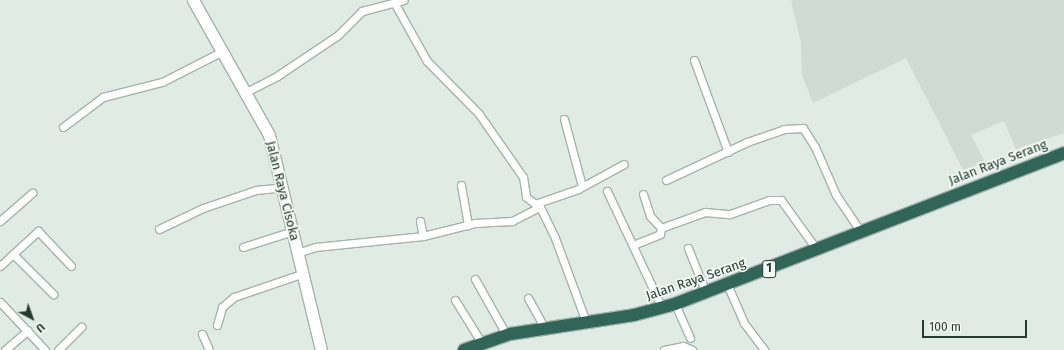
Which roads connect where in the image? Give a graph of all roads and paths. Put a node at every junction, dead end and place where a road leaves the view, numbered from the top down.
1 (193, 0) edge
2 (404, 0) edge
3 (396, 4) junction
4 (223, 51) junction
5 (694, 60) dead end
6 (246, 92) junction
7 (564, 119) dead end
8 (63, 127) dead end
9 (728, 152) junction
10 (1064, 153) edge
11 (624, 164) dead end
12 (666, 180) dead end
13 (461, 185) dead end
14 (582, 186) junction
15 (283, 187) junction
16 (607, 191) dead end
17 (32, 193) dead end
18 (643, 194) dead end
19 (538, 206) junction
20 (0, 221) edge
21 (420, 221) dead end
22 (468, 225) junction
23 (661, 228) junction
24 (159, 229) dead end
25 (293, 231) junction
26 (861, 232) junction
27 (423, 236) junction
28 (633, 245) junction
29 (243, 247) dead end
30 (688, 248) dead end
31 (817, 250) junction
32 (297, 253) junction
33 (13, 254) junction
34 (0, 266) edge
35 (71, 266) dead end
36 (301, 274) junction
37 (475, 279) dead end
38 (728, 284) junction
39 (706, 293) junction
40 (53, 294) dead end
41 (528, 298) dead end
42 (455, 300) dead end
43 (0, 302) edge
44 (675, 304) junction
45 (662, 308) junction
46 (3, 311) edge
47 (586, 322) junction
48 (217, 325) dead end
49 (81, 327) dead end
50 (545, 329) junction
51 (28, 330) junction
52 (202, 334) dead end
53 (506, 334) junction
54 (690, 338) dead end
55 (479, 345) edge
56 (5, 350) edge
57 (45, 350) edge
58 (58, 350) edge
59 (209, 350) edge
60 (321, 350) edge
61 (464, 350) edge
62 (664, 350) edge
63 (692, 350) edge
64 (764, 350) edge

1 - 4 street, Jalan Raya Cisoka
2 - 3 street
3 - 6 street
3 - 19 street
4 - 6 street, Jalan Raya Cisoka
4 - 8 street
5 - 9 street
6 - 15 street, Jalan Raya Cisoka
7 - 14 street
9 - 12 street
9 - 26 street
10 - 26 highway, Jalan Raya Serang / 1
11 - 14 street
13 - 22 street
14 - 19 street
15 - 24 street
15 - 25 street, Jalan Raya Cisoka
16 - 28 street
17 - 20 street
18 - 23 street
19 - 22 street
19 - 47 street
21 - 27 street
22 - 27 street
23 - 28 street
23 - 31 street
25 - 29 street
25 - 32 street, Jalan Raya Cisoka
26 - 31 highway, Jalan Raya Serang / 1
27 - 32 street
28 - 45 street
30 - 39 street
31 - 38 highway, Jalan Raya Serang / 1
32 - 36 street, Jalan Raya Cisoka
33 - 34 street
33 - 35 street
33 - 40 street
36 - 48 street
36 - 60 street, Jalan Raya Cisoka
37 - 53 street
38 - 39 highway, Jalan Raya Serang / 1
38 - 64 street
39 - 44 highway, Jalan Raya Serang / 1
41 - 50 street
42 - 55 street
43 - 46 street
44 - 45 highway, Jalan Raya Serang / 1
44 - 54 street
45 - 47 highway, Jalan Raya Serang / 1
46 - 51 street
47 - 50 highway, Jalan Raya Serang / 1
49 - 58 street
50 - 53 highway, Jalan Raya Serang / 1
51 - 56 street
51 - 57 street
52 - 59 street
53 - 55 highway, Jalan Raya Serang / 1
55 - 61 highway, Jalan Raya Serang / 1
62 - 63 street

